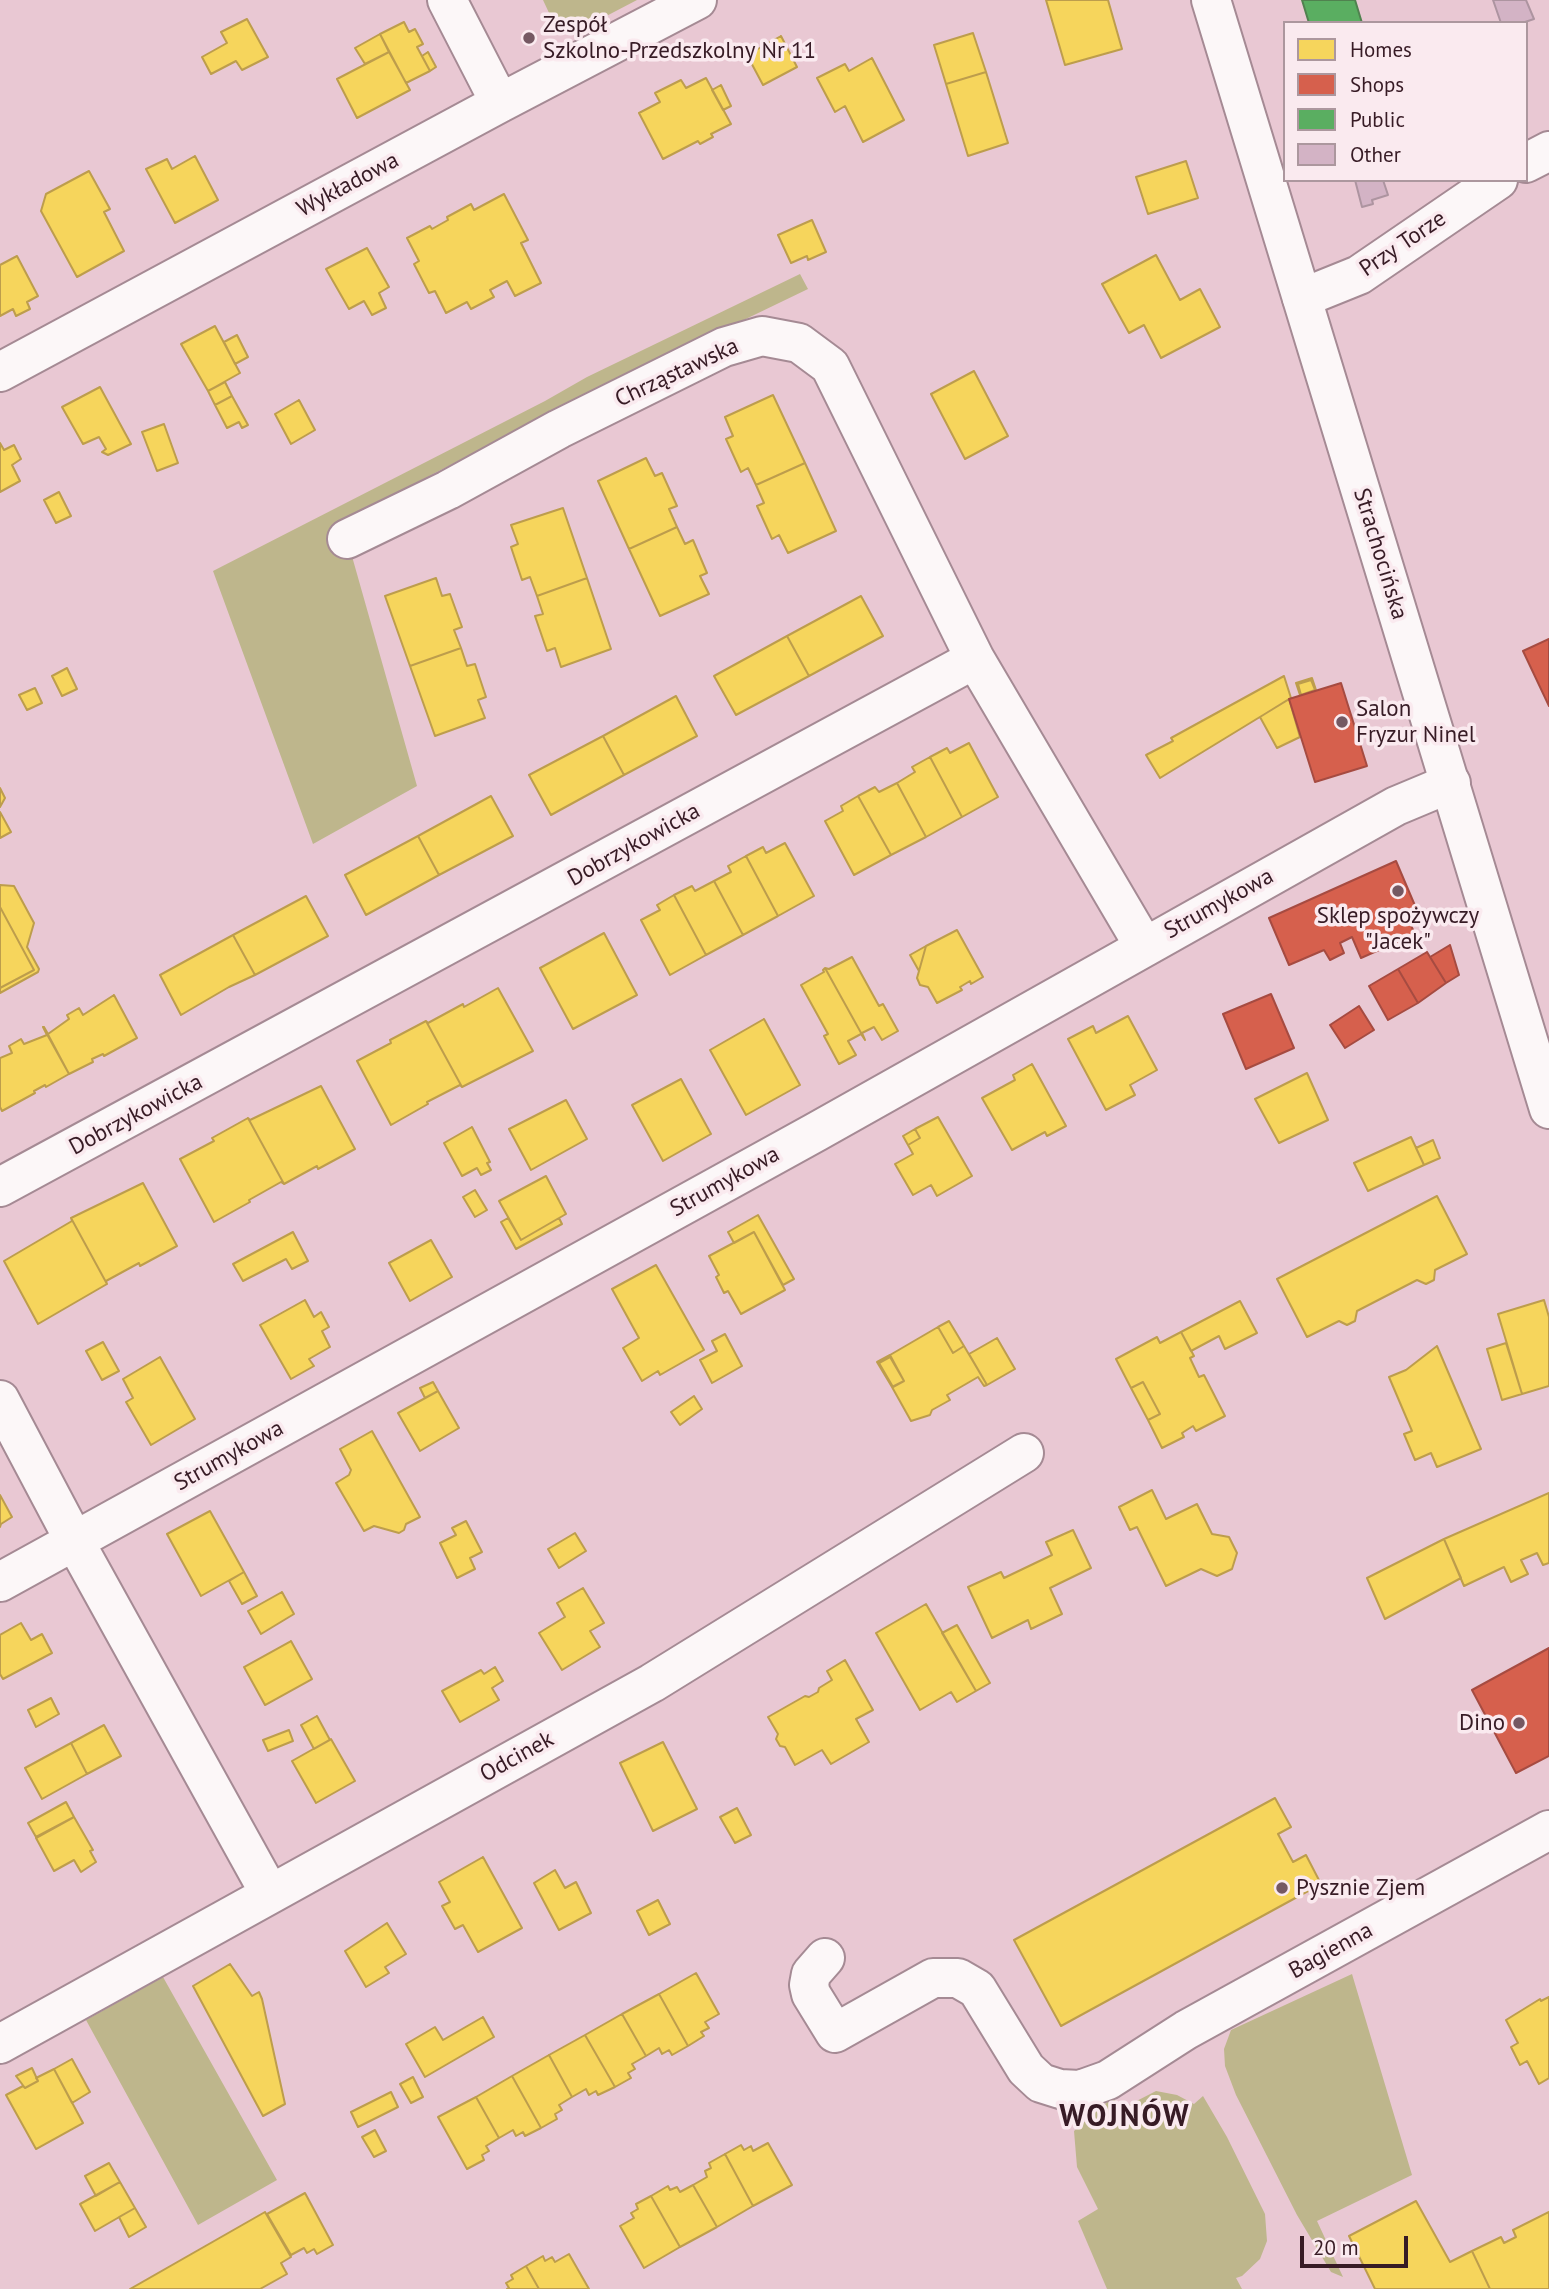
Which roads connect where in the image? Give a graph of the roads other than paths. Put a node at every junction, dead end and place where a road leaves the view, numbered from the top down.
1 (447, 0) edge
2 (697, 0) edge
3 (1211, 0) edge
4 (500, 103) junction
5 (1549, 151) edge
6 (1528, 162) edge
7 (1495, 182) edge
8 (1302, 298) junction
9 (0, 372) edge
10 (347, 539) dead end
11 (975, 660) junction
12 (1451, 783) junction
13 (1144, 946) junction
14 (1549, 1109) edge
15 (0, 1188) edge
16 (0, 1400) edge
17 (1024, 1452) dead end
18 (75, 1542) junction
19 (0, 1582) edge
20 (1549, 1830) edge
21 (270, 1894) junction
22 (825, 1958) dead end
23 (0, 2044) edge

1 - 4 street
2 - 4 street, Wykładowa
3 - 8 street, Strachocińska
4 - 9 street, Wykładowa
5 - 6 street
7 - 8 street, Przy Torze
8 - 12 street, Strachocińska
10 - 11 street, Chrząstawska
11 - 13 street
11 - 15 street, Dobrzykowicka
12 - 13 street, Strumykowa
12 - 14 street, Strachocińska
13 - 18 street, Strumykowa
16 - 18 street
17 - 21 street, Odcinek
18 - 19 street, Strumykowa
18 - 21 street
20 - 22 street, Bagienna
21 - 23 street, Odcinek

